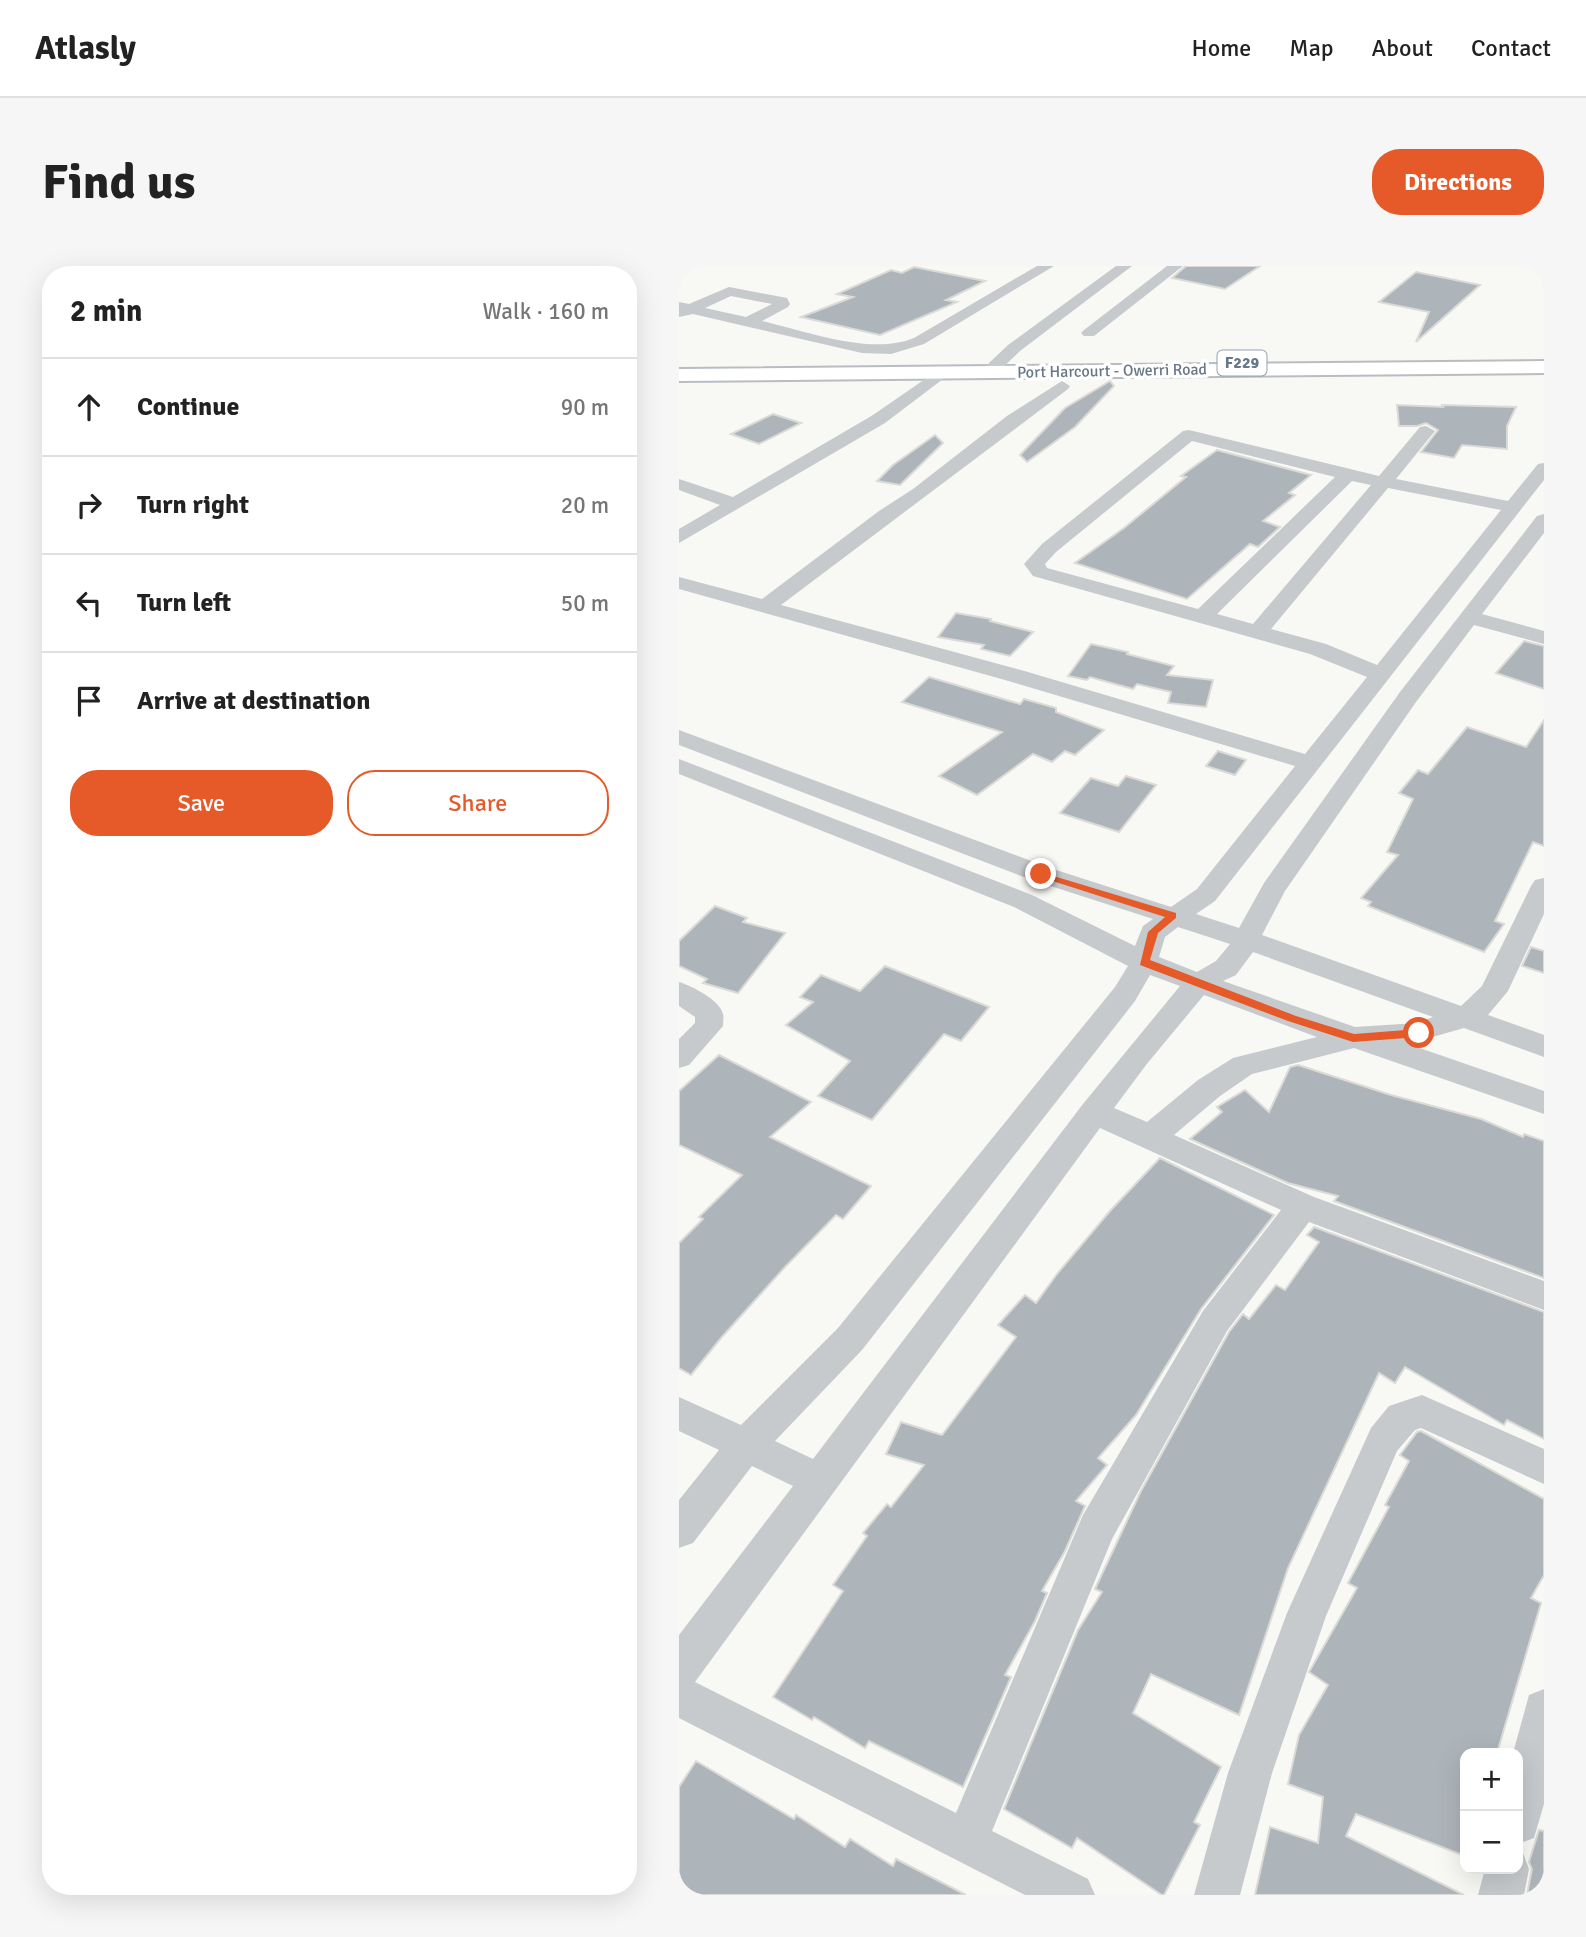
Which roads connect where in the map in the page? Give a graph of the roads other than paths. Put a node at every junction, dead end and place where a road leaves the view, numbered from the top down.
1 (1047, 266) edge
2 (1125, 266) edge
3 (1176, 266) edge
4 (683, 310) edge
5 (711, 313) junction
6 (750, 321) junction
7 (679, 330) edge
8 (1089, 333) dead end
9 (1544, 360) edge
10 (995, 366) junction
11 (1544, 367) edge
12 (679, 369) edge
13 (941, 373) junction
14 (679, 375) edge
15 (1062, 386) dead end
16 (1426, 431) dead end
17 (1544, 468) edge
18 (1348, 475) junction
19 (1385, 480) junction
20 (679, 484) edge
21 (735, 504) junction
22 (1513, 507) junction
23 (1544, 520) edge
24 (679, 537) edge
25 (679, 583) edge
26 (765, 607) junction
27 (1470, 617) junction
28 (1201, 618) junction
29 (1257, 633) junction
30 (1544, 638) edge
31 (1380, 674) junction
32 (679, 737) edge
33 (1310, 763) junction
34 (679, 766) edge
35 (1544, 886) edge
36 (1173, 916) junction
37 (1247, 940) junction
38 (1144, 962) junction
39 (1200, 982) junction
40 (679, 992) edge
41 (1465, 1017) junction
42 (1353, 1038) junction
43 (1544, 1046) edge
44 (679, 1057) edge
45 (1544, 1102) edge
46 (1094, 1112) junction
47 (1150, 1137) junction
48 (1303, 1206) junction
49 (1544, 1296) edge
50 (679, 1413) edge
51 (745, 1446) junction
52 (1544, 1468) edge
53 (820, 1481) junction
54 (679, 1530) edge
55 (679, 1668) edge
56 (679, 1696) edge
57 (1544, 1710) edge
58 (1521, 1811) edge
59 (966, 1841) junction
60 (1506, 1874) edge
61 (1072, 1895) edge
62 (1217, 1895) edge
63 (1501, 1895) edge

1 - 6 street
2 - 10 street
3 - 8 street
4 - 5 street
4 - 6 street
5 - 6 street
5 - 7 street
9 - 10 main road, Port Harcourt - Owerri Road / F229
10 - 12 main road, Port Harcourt - Owerri Road / F229
11 - 13 main road, Port Harcourt - Owerri Road / F229
13 - 14 main road, Port Harcourt - Owerri Road / F229
13 - 21 street
15 - 26 street
16 - 19 street
17 - 22 street
18 - 19 street
18 - 28 street
18 - 28 street
19 - 22 street
19 - 29 street
20 - 21 street
21 - 24 street
22 - 31 street
23 - 27 street
25 - 26 street
26 - 33 street
27 - 30 street
27 - 37 street
28 - 29 street
29 - 31 street
31 - 33 street
32 - 36 street
33 - 36 street
34 - 38 street
35 - 41 street
36 - 37 street
36 - 38 street
37 - 39 street
37 - 41 street
38 - 39 street
38 - 51 street
39 - 42 street
39 - 46 street
40 - 44 street
41 - 42 street
41 - 43 street
42 - 45 street
42 - 47 street
46 - 47 street
46 - 53 street
47 - 48 street
48 - 49 street
48 - 59 street
50 - 51 street
51 - 53 street
51 - 54 street
52 - 62 street
53 - 55 street
56 - 59 street
57 - 58 street
59 - 61 street
60 - 63 street

